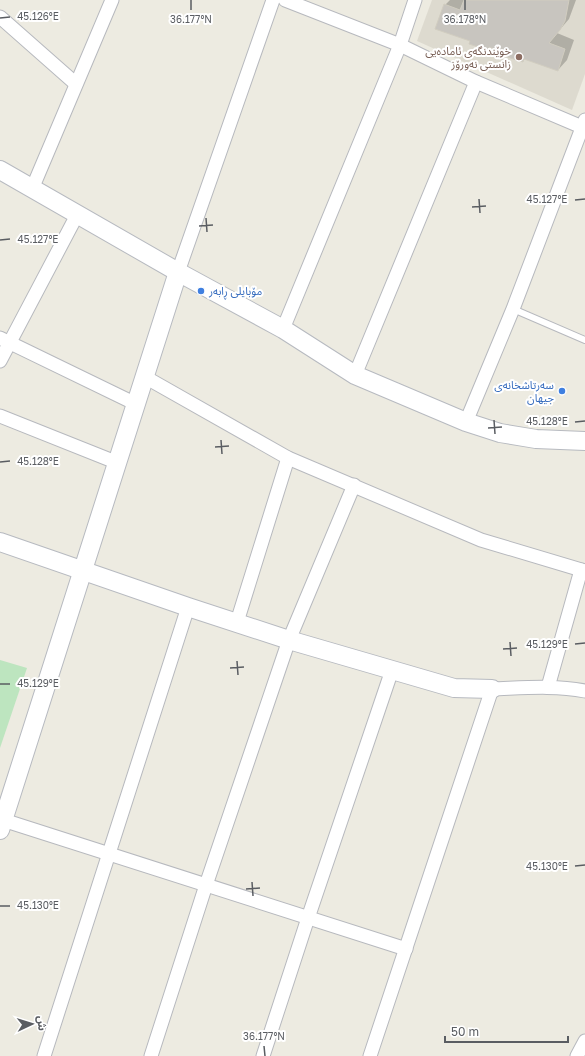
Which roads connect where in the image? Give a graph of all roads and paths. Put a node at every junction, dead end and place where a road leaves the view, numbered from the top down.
1 (112, 0) edge
2 (273, 0) edge
3 (415, 0) edge
4 (287, 1) edge
5 (0, 16) edge
6 (400, 45) junction
7 (476, 82) junction
8 (76, 84) junction
9 (584, 123) edge
10 (0, 170) edge
11 (32, 188) junction
12 (77, 215) junction
13 (178, 272) junction
14 (513, 309) junction
15 (283, 329) junction
16 (5, 340) edge
17 (585, 340) edge
18 (0, 361) edge
19 (355, 374) junction
20 (145, 377) junction
21 (136, 404) junction
22 (0, 416) edge
23 (466, 422) junction
24 (585, 441) edge
25 (288, 458) junction
26 (118, 463) junction
27 (354, 486) junction
28 (0, 542) edge
29 (83, 570) junction
30 (583, 570) edge
31 (188, 607) junction
32 (237, 622) junction
33 (289, 640) junction
34 (392, 670) junction
35 (548, 687) junction
36 (492, 689) junction
37 (585, 691) edge
38 (2, 825) edge
39 (108, 854) junction
40 (206, 885) junction
41 (308, 918) junction
42 (406, 949) junction
43 (585, 1041) edge
44 (44, 1056) edge
45 (151, 1056) edge
46 (263, 1056) edge
47 (370, 1056) edge
48 (578, 1056) edge

1 - 8 street
2 - 13 street
3 - 6 street
4 - 6 street
5 - 8 street
6 - 7 street
6 - 15 street
7 - 9 street
7 - 19 street
8 - 11 street
9 - 14 street
10 - 11 street
11 - 12 street
12 - 13 street
12 - 16 street
13 - 15 street
13 - 20 street
14 - 17 lane
14 - 23 street
15 - 19 street
16 - 18 street
16 - 21 street
19 - 23 street
20 - 21 street
20 - 25 street
21 - 26 street
22 - 26 street
23 - 24 street
25 - 27 street
25 - 32 street
26 - 29 street
27 - 30 street
27 - 33 street
28 - 29 street
29 - 31 street
29 - 38 street
30 - 35 street
31 - 32 street
31 - 39 street
32 - 33 street
33 - 34 street
33 - 40 street
34 - 36 street
34 - 41 street
35 - 36 street
35 - 37 street
36 - 42 street
38 - 39 street
39 - 40 street
39 - 44 street
40 - 41 street
40 - 45 street
41 - 42 street
41 - 46 street
42 - 47 street
43 - 48 street

